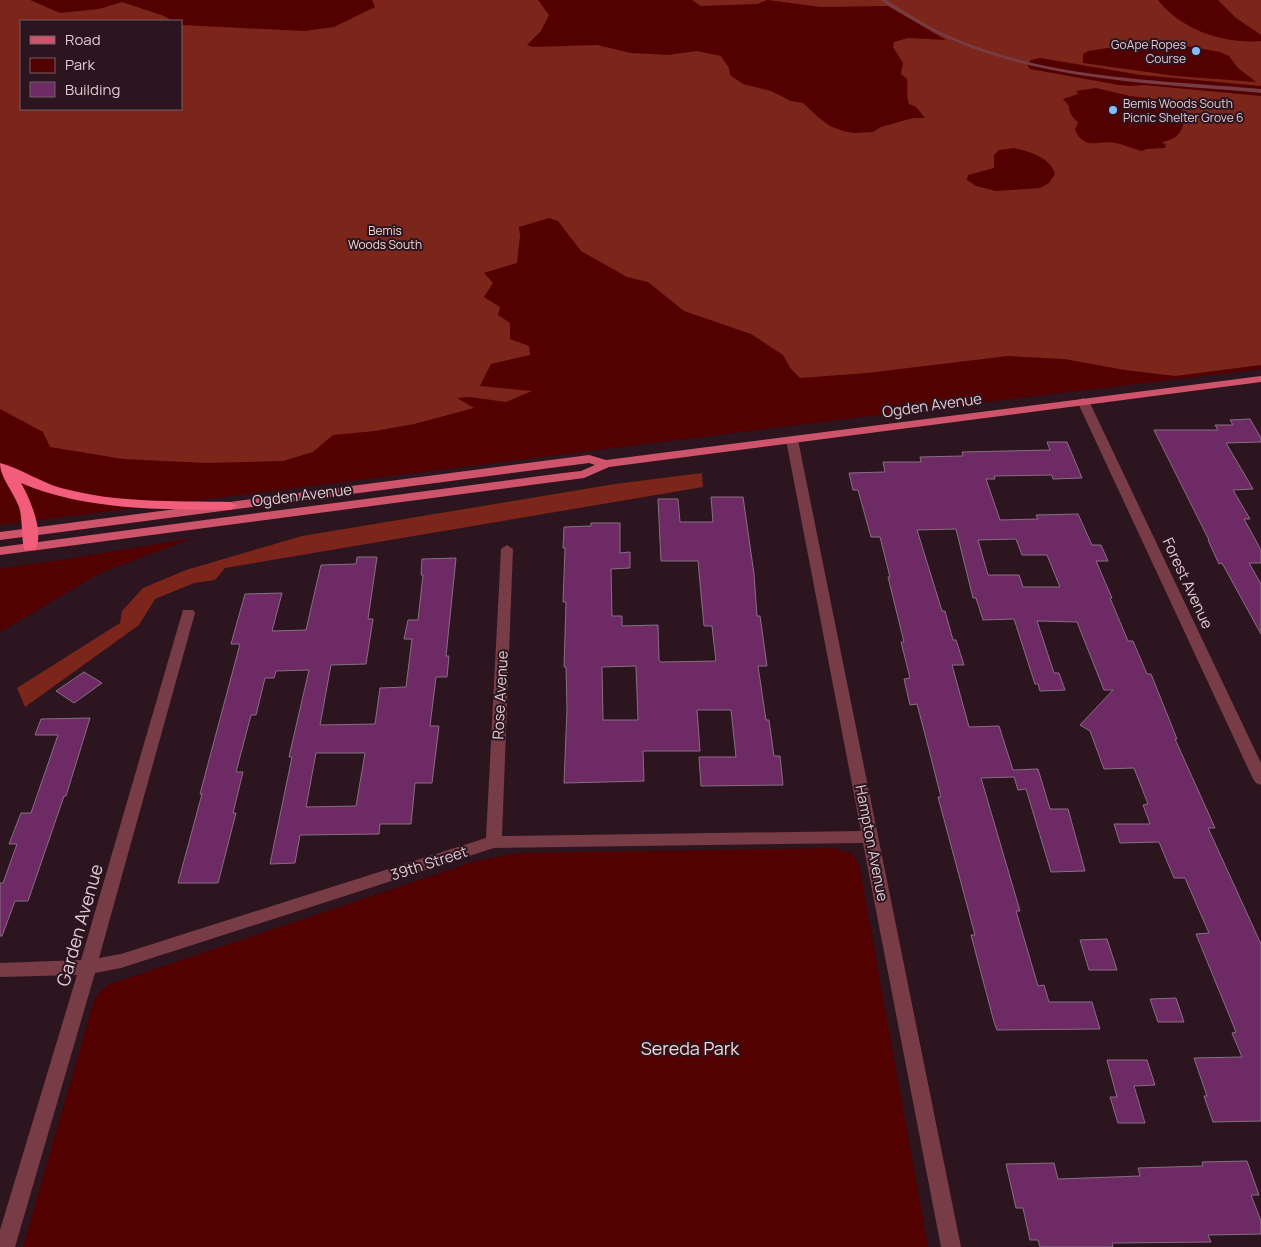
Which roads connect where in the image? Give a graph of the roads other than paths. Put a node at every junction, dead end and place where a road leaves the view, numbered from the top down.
1 (883, 0) edge
2 (1261, 91) edge
3 (1261, 379) edge
4 (1083, 401) junction
5 (792, 440) junction
6 (606, 464) junction
7 (3, 469) edge
8 (230, 506) junction
9 (31, 532) junction
10 (0, 536) edge
11 (30, 547) junction
12 (507, 549) dead end
13 (0, 551) edge
14 (188, 612) dead end
15 (1261, 779) edge
16 (871, 837) junction
17 (494, 842) junction
18 (88, 967) junction
19 (0, 970) edge
20 (5, 1247) edge
21 (950, 1247) edge

1 - 2 lane
3 - 4 main road, Ogden Avenue
4 - 5 main road, Ogden Avenue
4 - 15 street, Forest Avenue
5 - 6 main road, Ogden Avenue
5 - 16 street, Hampton Avenue
6 - 8 main road, Ogden Avenue
6 - 11 main road, Ogden Avenue
7 - 8 highway
7 - 9 highway
8 - 9 main road, Ogden Avenue
9 - 10 main road, Ogden Avenue
9 - 11 highway
11 - 13 main road, Ogden Avenue
12 - 17 street, Rose Avenue
14 - 18 street, Garden Avenue
16 - 17 street, 39th Street
16 - 21 street, Hampton Avenue
17 - 18 street, 39th Street
18 - 19 street, 39th Street
18 - 20 street, Garden Avenue

